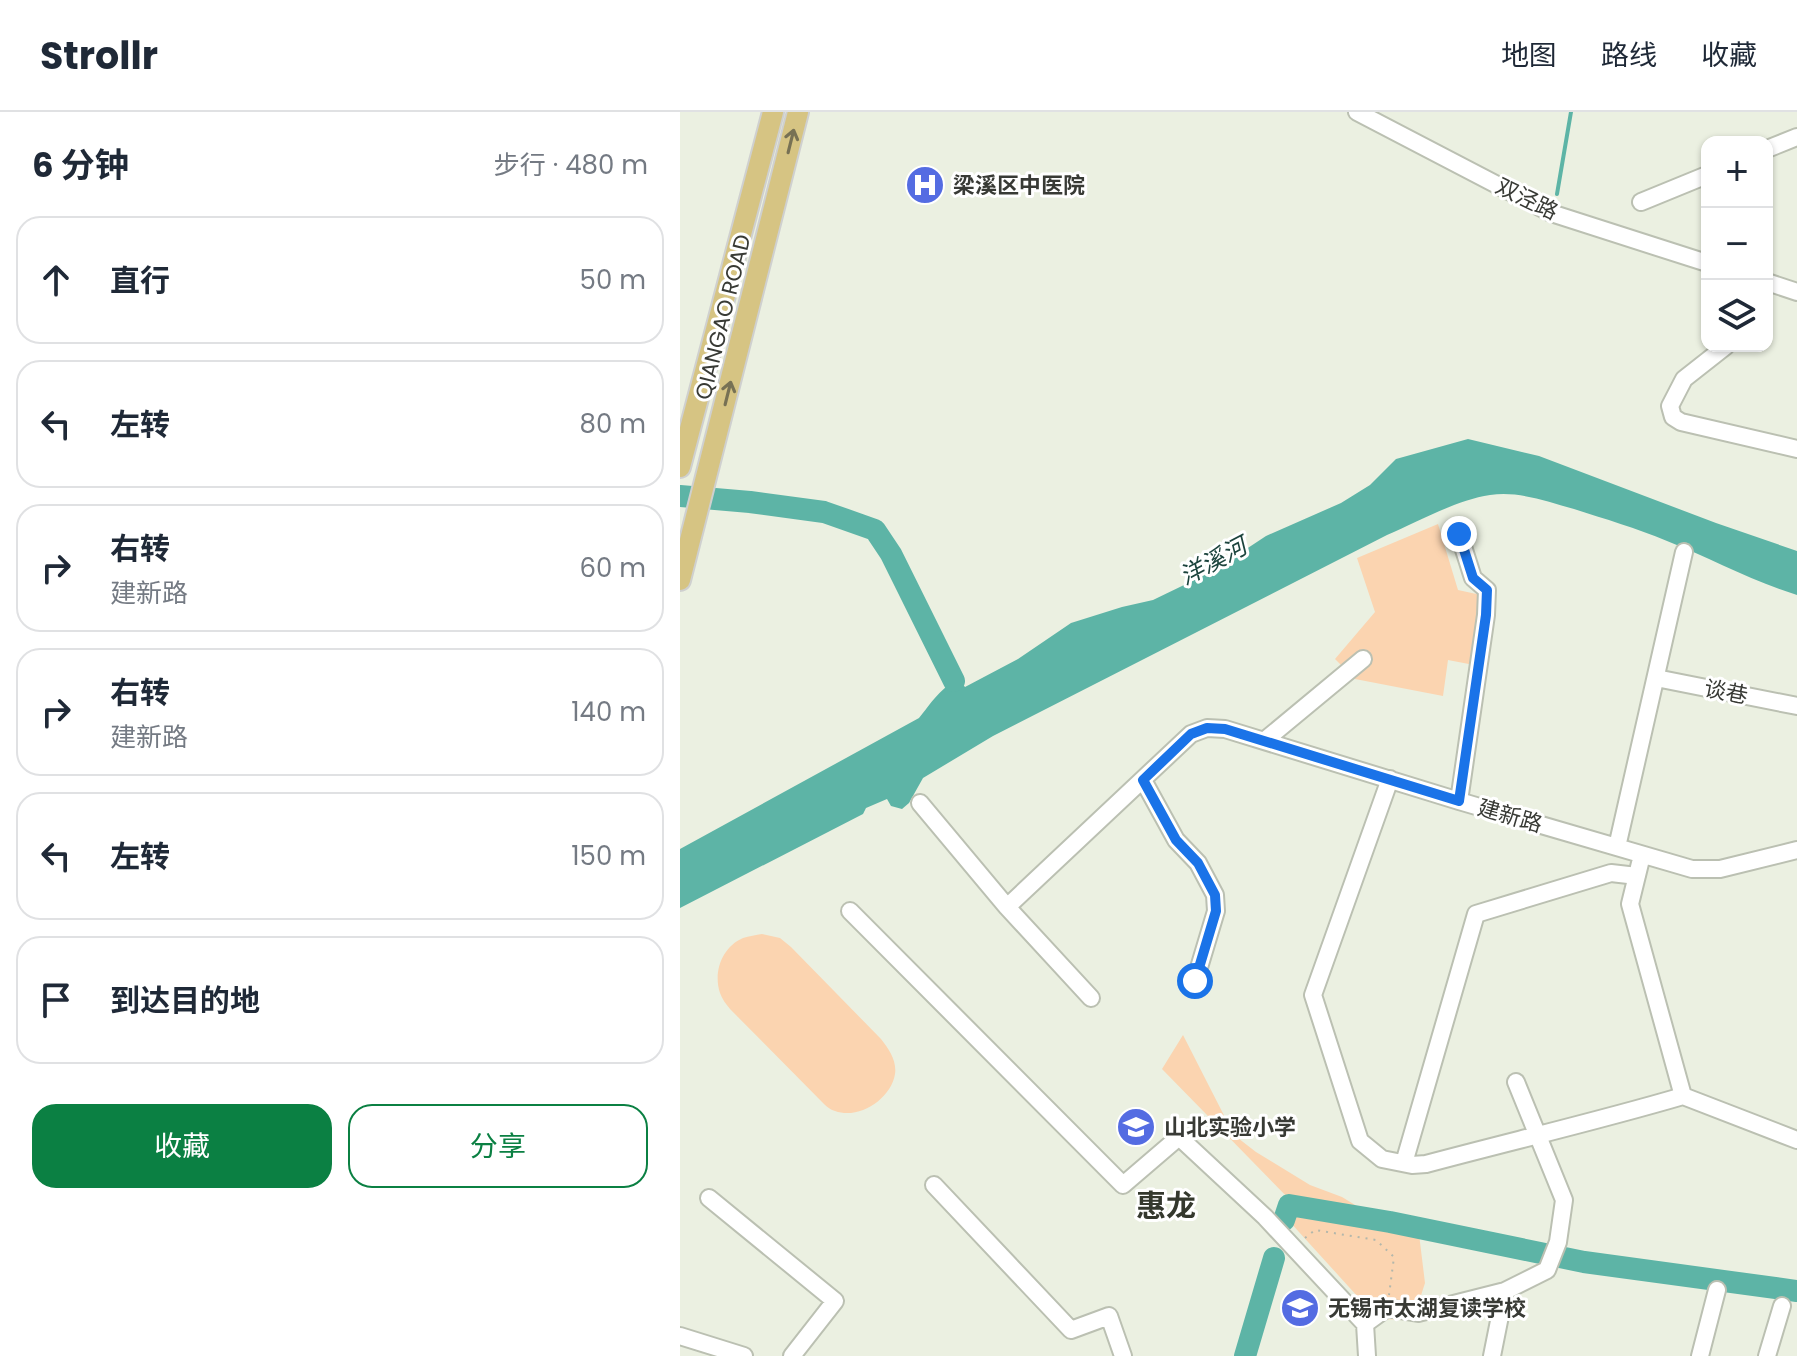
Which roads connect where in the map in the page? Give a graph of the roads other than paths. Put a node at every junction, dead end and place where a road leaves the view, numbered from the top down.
1 (773, 112) edge
2 (798, 112) edge
3 (1357, 112) edge
4 (1797, 137) edge
5 (1773, 147) edge
6 (1701, 177) edge
7 (1641, 202) dead end
8 (1701, 261) edge
9 (1773, 284) edge
10 (1797, 292) edge
11 (1718, 352) edge
12 (1797, 449) edge
13 (680, 467) edge
14 (1459, 534) dead end
15 (1684, 552) dead end
16 (680, 580) edge
17 (1363, 659) dead end
18 (1656, 678) junction
19 (1797, 706) edge
20 (1264, 741) junction
21 (1390, 779) junction
22 (1143, 780) junction
23 (1459, 801) junction
24 (920, 803) dead end
25 (1617, 847) junction
26 (1797, 850) edge
27 (1642, 855) junction
28 (1637, 876) junction
29 (1007, 907) junction
30 (850, 911) dead end
31 (1195, 981) dead end
32 (1091, 998) dead end
33 (1516, 1082) dead end
34 (1683, 1096) junction
35 (1536, 1134) junction
36 (1797, 1140) edge
37 (1404, 1163) junction
38 (934, 1185) dead end
39 (709, 1198) dead end
40 (1717, 1290) dead end
41 (1505, 1291) junction
42 (1782, 1306) dead end
43 (1365, 1324) junction
44 (680, 1336) edge
45 (744, 1356) edge
46 (792, 1356) edge
47 (1123, 1356) edge
48 (1367, 1356) edge
49 (1492, 1356) edge
50 (1700, 1356) edge
51 (1767, 1356) edge

1 - 13 main road, QIANGAO ROAD
16 -> 2 main road, QIANGAO ROAD
3 - 8 street, 双泾路
4 - 5 street
6 - 7 street
9 - 10 street
11 - 12 street
14 - 23 street
15 - 18 street
17 - 20 street
18 - 19 street, 谈巷
18 - 25 street
20 - 21 street, 建新路
20 - 22 street, 建新路
21 - 23 street, 建新路
21 - 37 street
22 - 29 street, 建新路
22 - 31 street
23 - 25 street, 建新路
24 - 29 street
25 - 27 street, 建新路
26 - 27 street, 建新路
27 - 28 street
28 - 34 street
28 - 37 street
29 - 32 street
30 - 43 street
33 - 35 street
34 - 35 street
34 - 36 street
35 - 37 street
35 - 41 street
38 - 47 street
39 - 46 street
40 - 50 street
41 - 43 street
41 - 49 street
42 - 51 street
43 - 48 street
44 - 45 street

